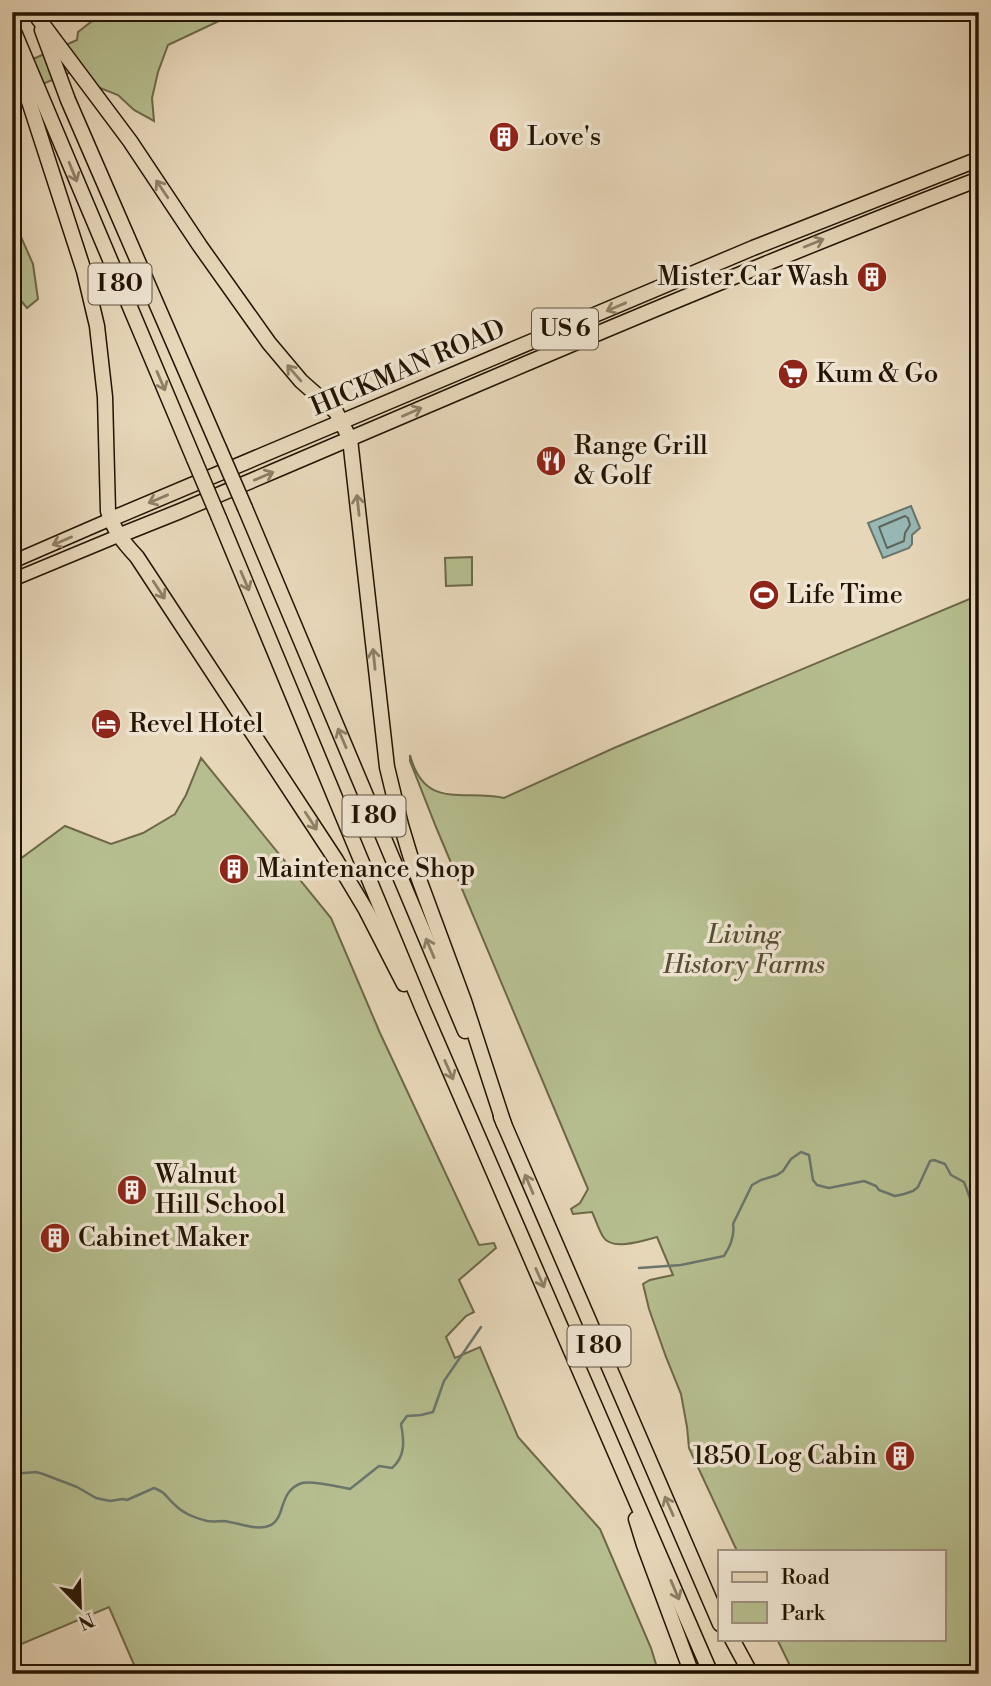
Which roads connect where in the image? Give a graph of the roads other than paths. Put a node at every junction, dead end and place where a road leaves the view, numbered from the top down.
1 (35, 13) edge
2 (12, 27) edge
3 (12, 49) edge
4 (979, 159) edge
5 (979, 170) edge
6 (942, 173) junction
7 (979, 179) edge
8 (950, 190) junction
9 (847, 230) junction
10 (342, 422) junction
11 (350, 439) junction
12 (111, 519) junction
13 (118, 536) junction
14 (12, 562) edge
15 (12, 580) edge
16 (422, 1007) junction
17 (504, 1124) junction
18 (619, 1460) junction
19 (696, 1568) junction
20 (718, 1610) edge
21 (718, 1618) edge
22 (726, 1640) edge
23 (733, 1640) edge
24 (692, 1674) edge
25 (711, 1674) edge
26 (741, 1674) edge
27 (751, 1674) edge

10 -> 1 highway
17 -> 1 highway, I 80, bridge
2 -> 16 highway, I 80, bridge
3 - 12 highway
4 - 6 highway, HICKMAN ROAD / US 6
5 - 8 highway
6 - 9 highway
6 -> 10 highway, HICKMAN ROAD / US 6
7 - 8 highway, HICKMAN ROAD / US 6
8 - 9 highway, HICKMAN ROAD / US 6
11 -> 9 highway, HICKMAN ROAD / US 6
10 - 11 highway
10 -> 12 highway, HICKMAN ROAD / US 6
13 -> 11 highway, HICKMAN ROAD / US 6
17 -> 11 highway
12 - 13 highway
12 -> 14 main road, HICKMAN ROAD / US 6
13 - 15 main road, HICKMAN ROAD / US 6
13 -> 16 highway
16 -> 18 highway, I 80
19 -> 17 highway, I 80
18 - 24 highway
18 -> 25 highway, I 80
19 - 20 highway
19 - 21 highway, I 80
22 - 26 highway
23 - 27 highway

